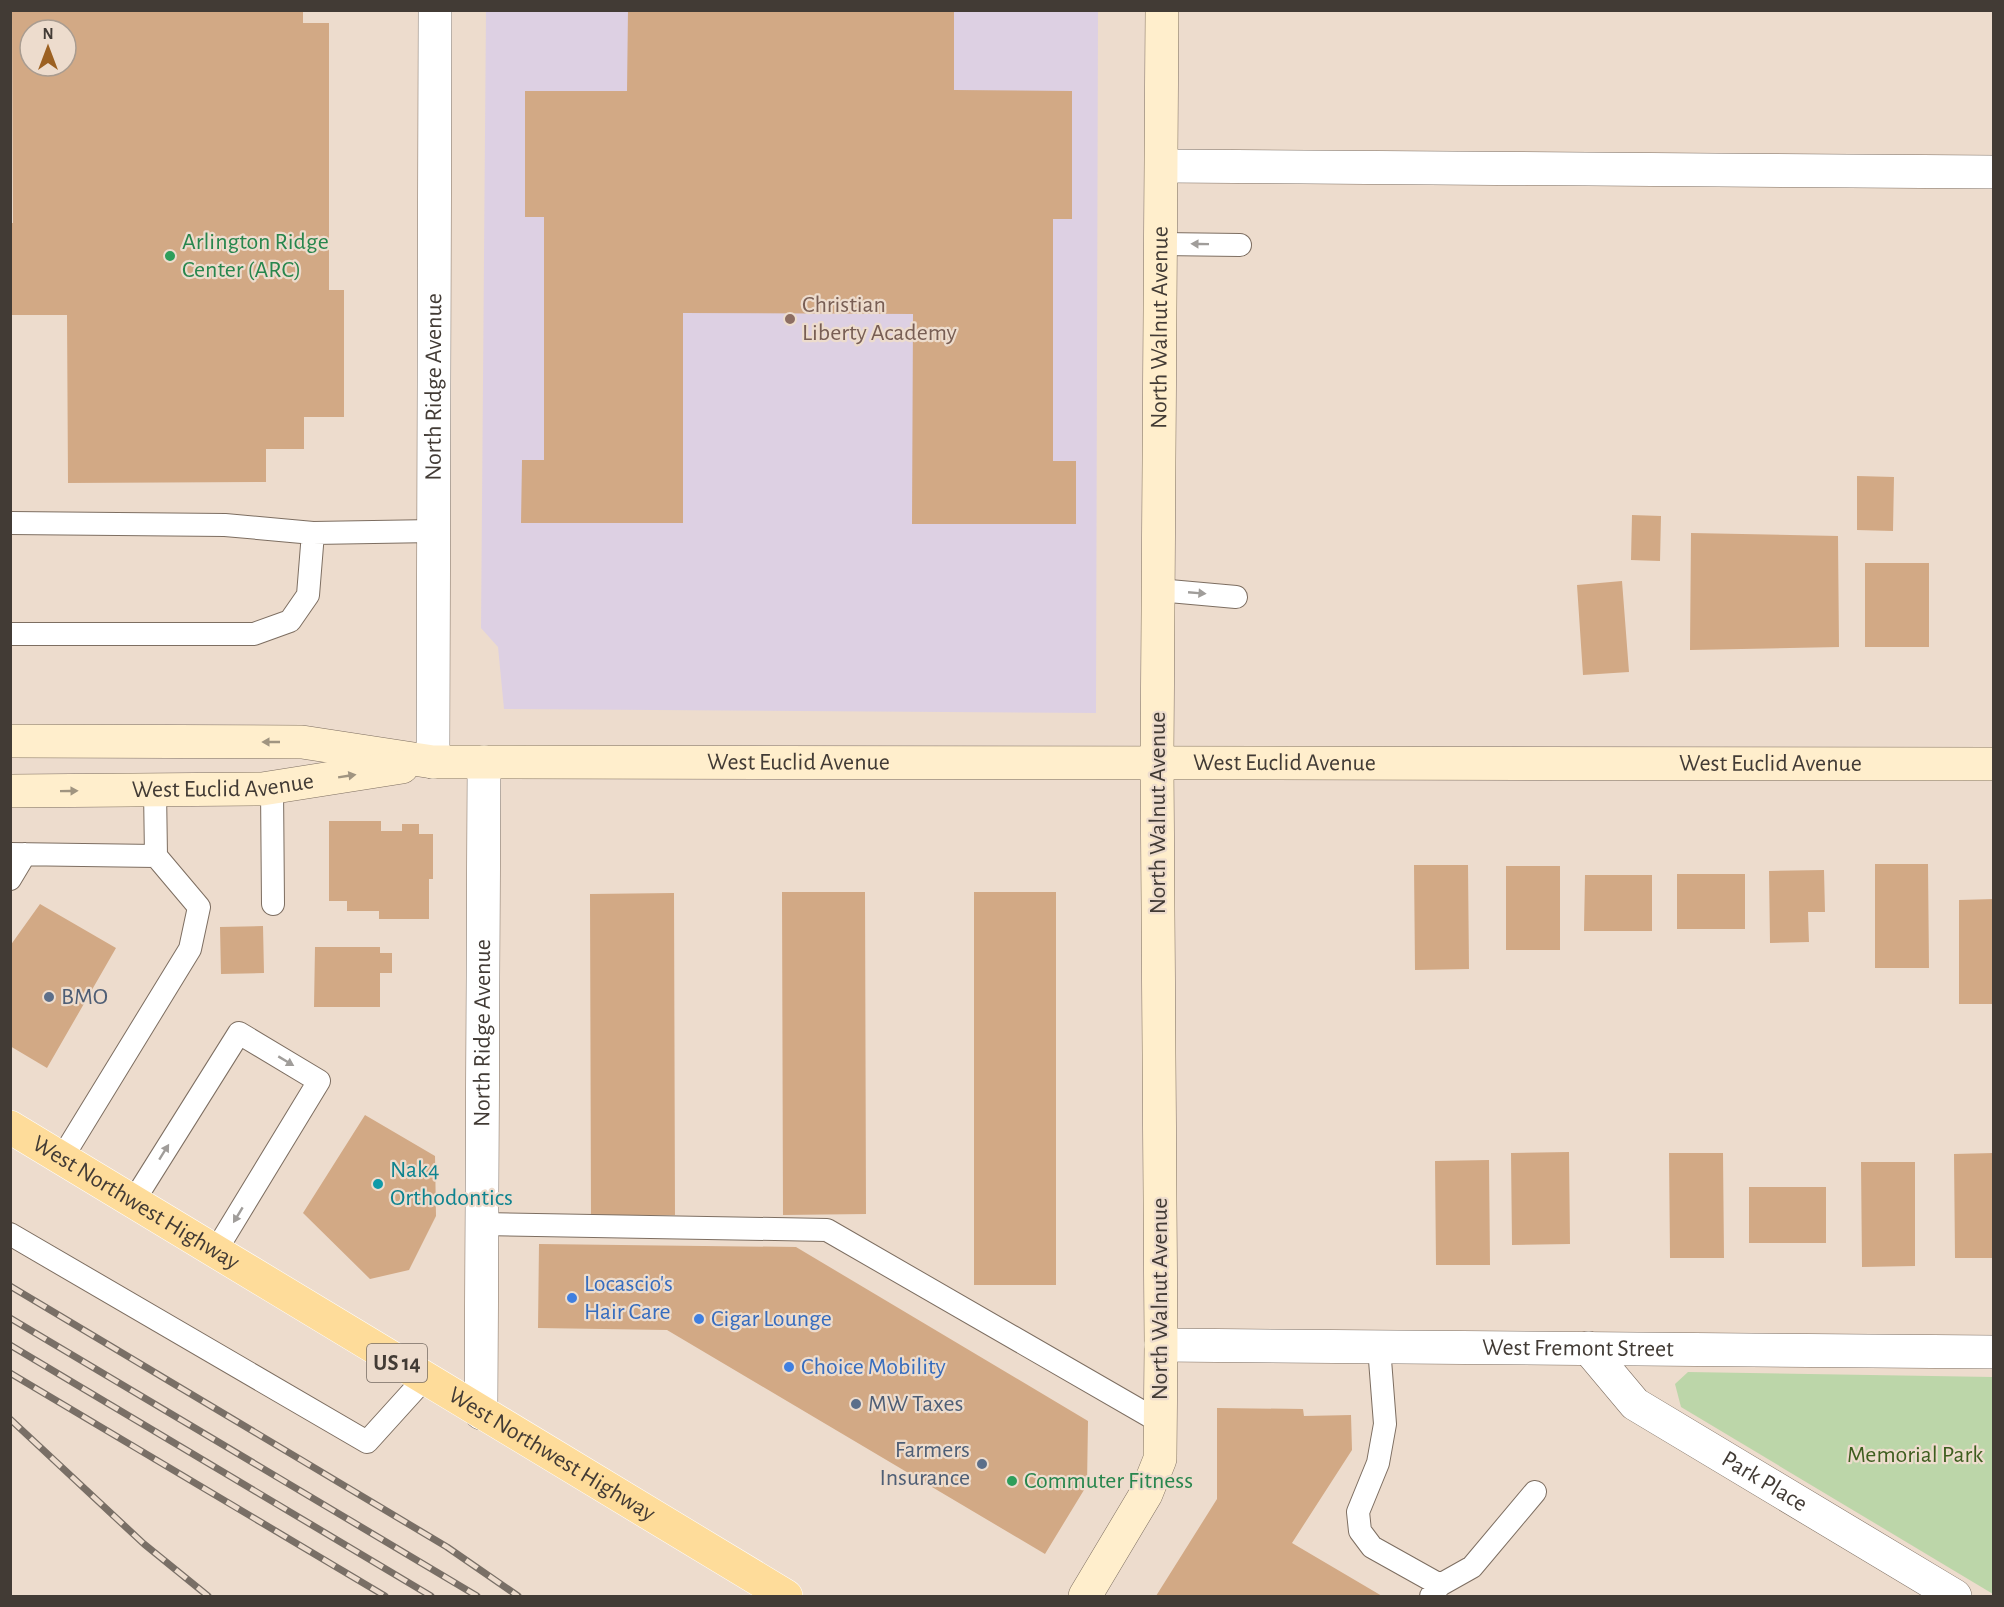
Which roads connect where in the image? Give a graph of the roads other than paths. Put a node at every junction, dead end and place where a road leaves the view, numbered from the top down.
1 (435, 10) edge
2 (1162, 10) edge
3 (1162, 166) junction
4 (1994, 172) edge
5 (1161, 243) junction
6 (1240, 245) dead end
7 (10, 523) edge
8 (434, 531) junction
9 (313, 533) junction
10 (1158, 590) junction
11 (1236, 597) dead end
12 (10, 633) edge
13 (10, 741) edge
14 (433, 762) junction
15 (484, 762) junction
16 (1157, 762) junction
17 (1994, 764) edge
18 (272, 788) junction
19 (155, 790) junction
20 (10, 791) edge
21 (18, 854) edge
22 (156, 856) junction
23 (10, 879) edge
24 (273, 904) dead end
25 (10, 1127) edge
26 (62, 1158) junction
27 (133, 1202) junction
28 (482, 1224) junction
29 (10, 1234) edge
30 (215, 1252) junction
31 (1161, 1345) junction
32 (1379, 1347) junction
33 (1588, 1348) junction
34 (1994, 1352) edge
35 (424, 1379) junction
36 (481, 1413) junction
37 (1160, 1422) junction
38 (1535, 1492) dead end
39 (1436, 1591) edge
40 (786, 1596) edge
41 (1085, 1596) edge
42 (1955, 1596) edge

1 - 8 street, North Ridge Avenue
2 - 3 street, North Walnut Avenue
3 - 4 street
3 - 5 street, North Walnut Avenue
6 -> 5 lane
5 - 10 street, North Walnut Avenue
7 - 9 lane
8 - 9 lane
8 - 14 street, North Ridge Avenue
9 - 12 lane
10 -> 11 lane
10 - 16 street, North Walnut Avenue
14 -> 13 street, West Euclid Avenue
14 - 15 street, West Euclid Avenue
18 -> 14 street, West Euclid Avenue
15 - 16 street, West Euclid Avenue
15 - 28 street, North Ridge Avenue
16 - 17 street, West Euclid Avenue
16 - 31 street, North Walnut Avenue
18 - 19 street, West Euclid Avenue
18 - 24 lane
20 -> 19 street, West Euclid Avenue
19 - 22 lane
21 - 22 lane
21 - 23 lane
22 - 26 lane
25 - 26 main road, West Northwest Highway / US 14
26 - 27 main road, West Northwest Highway / US 14
27 - 30 main road, West Northwest Highway / US 14
27 -> 30 lane
28 - 36 street, North Ridge Avenue
28 - 37 lane
29 - 35 lane
30 - 35 main road, West Northwest Highway / US 14
31 - 32 street, West Fremont Street
31 - 37 street, North Walnut Avenue
32 - 33 street, West Fremont Street
32 - 39 lane
33 - 34 street, West Fremont Street
33 - 42 street, Park Place
35 - 36 main road, West Northwest Highway / US 14
36 - 40 main road, West Northwest Highway / US 14
37 - 41 street, North Walnut Avenue
38 - 39 lane

